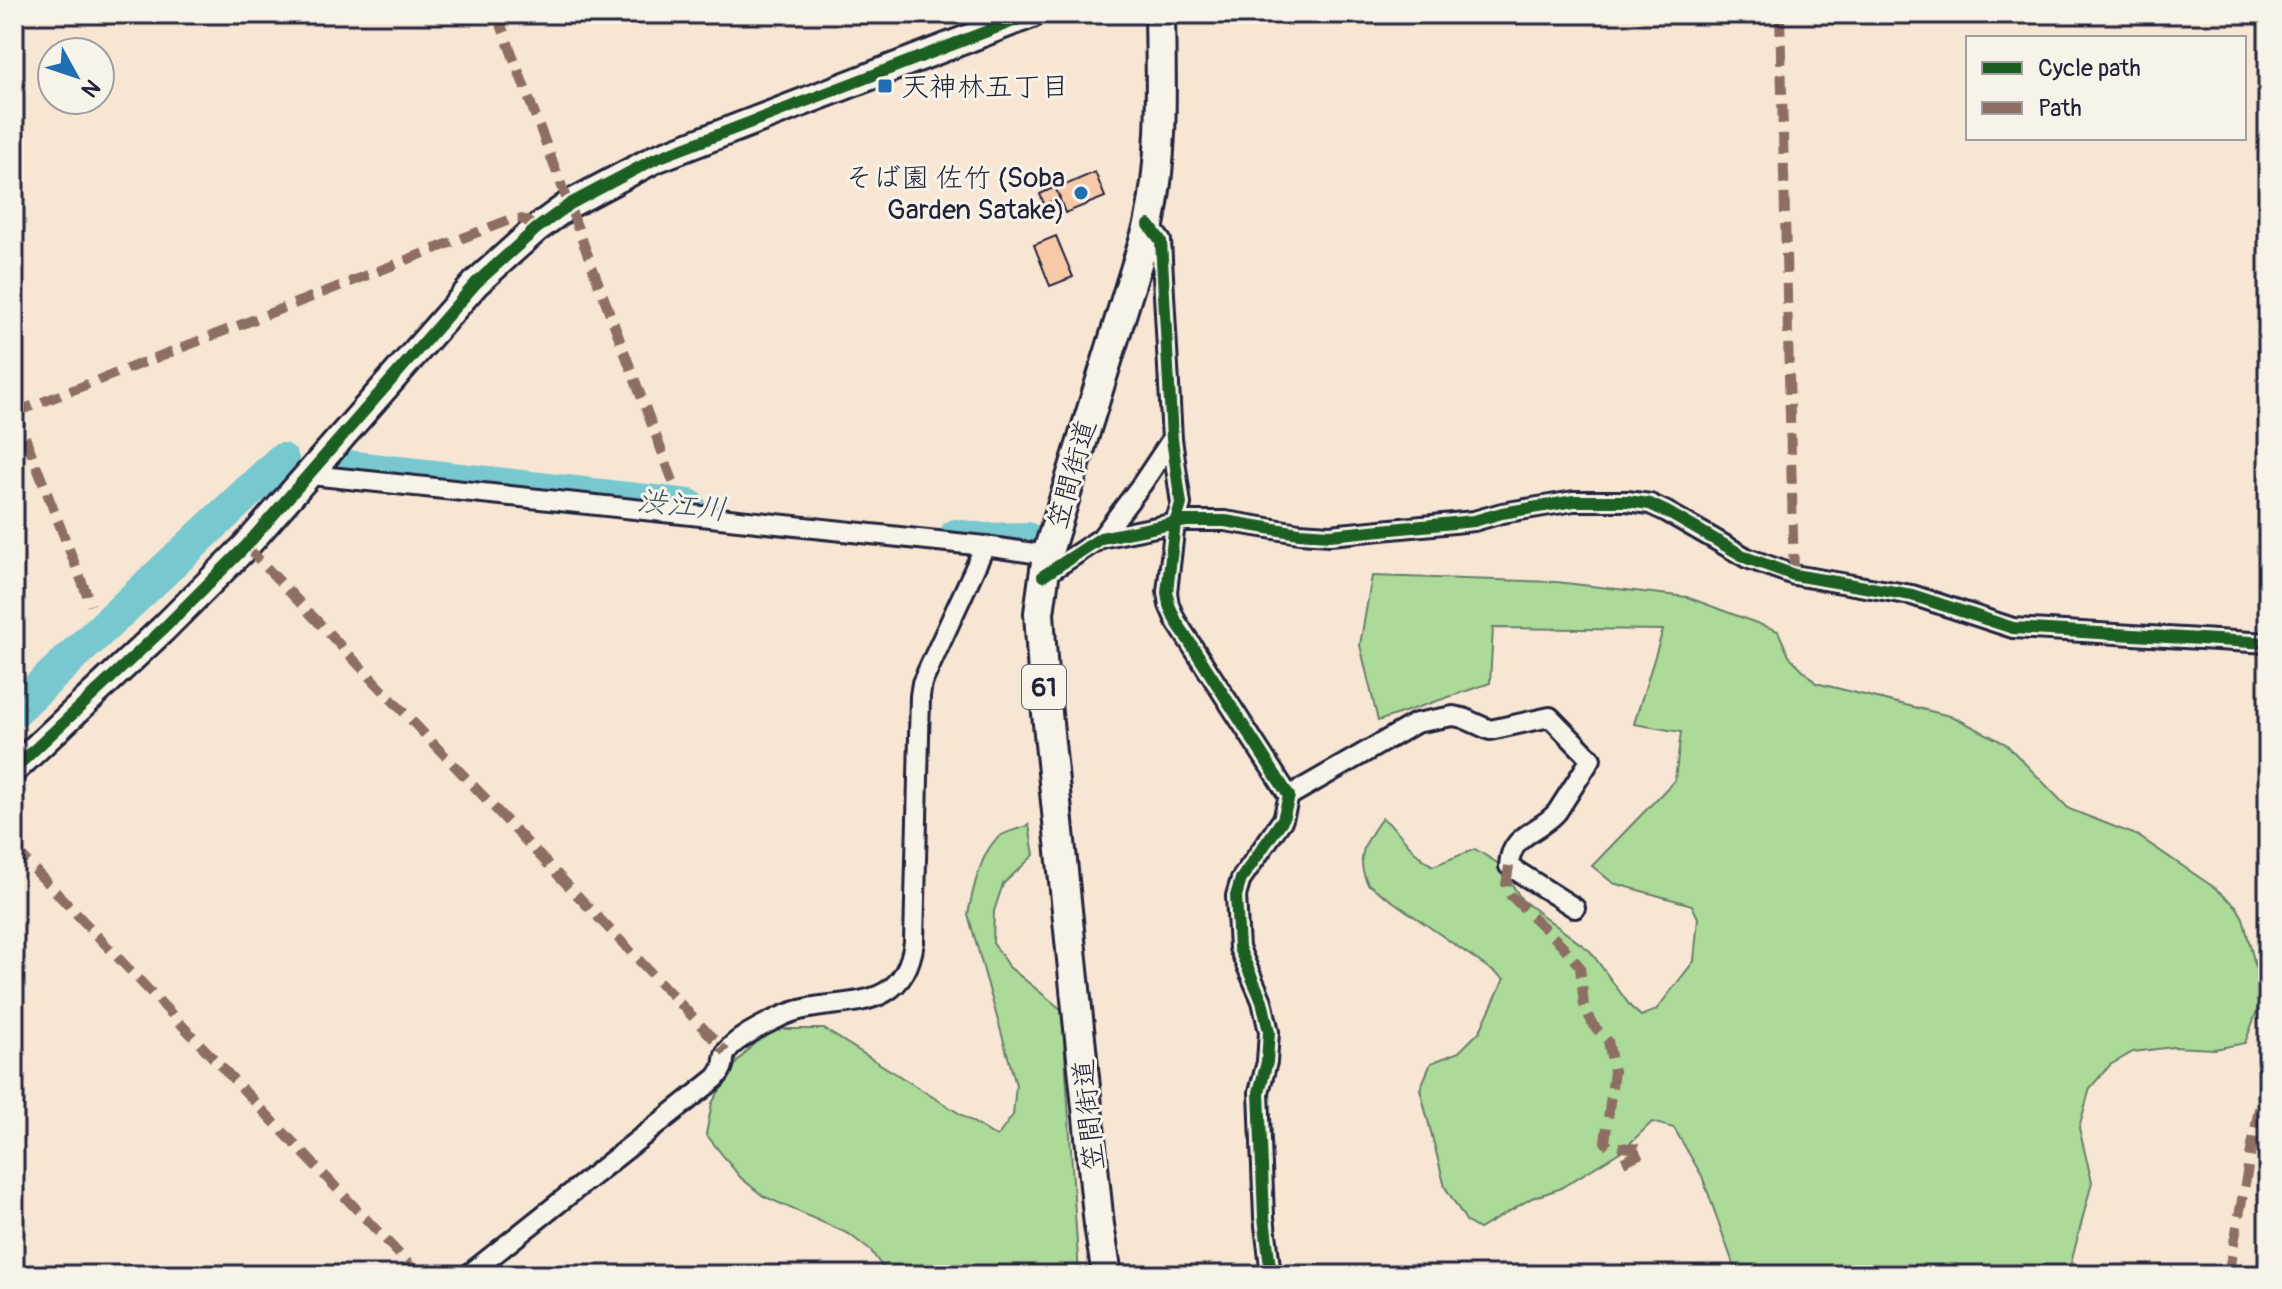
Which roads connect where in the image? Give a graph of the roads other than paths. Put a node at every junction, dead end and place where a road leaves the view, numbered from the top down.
1 (1032, 14) edge
2 (1160, 14) edge
3 (1149, 225) junction
4 (1172, 439) junction
5 (311, 475) junction
6 (1175, 523) junction
7 (1101, 538) junction
8 (985, 546) junction
9 (1045, 565) junction
10 (2268, 643) edge
11 (14, 769) edge
12 (1289, 796) junction
13 (1575, 908) dead end
14 (468, 1275) edge
15 (1107, 1275) edge
16 (1271, 1275) edge

1 - 5 street
2 - 3 main road, 笠間街道 / 61
3 - 4 street
3 - 9 main road, 笠間街道 / 61
4 - 6 street
4 - 7 street
5 - 8 street
5 - 11 street
6 - 7 street
6 - 10 street
6 - 12 street
7 - 9 street
8 - 9 street
8 - 14 street
9 - 15 main road, 笠間街道 / 61
12 - 13 street
12 - 16 street

